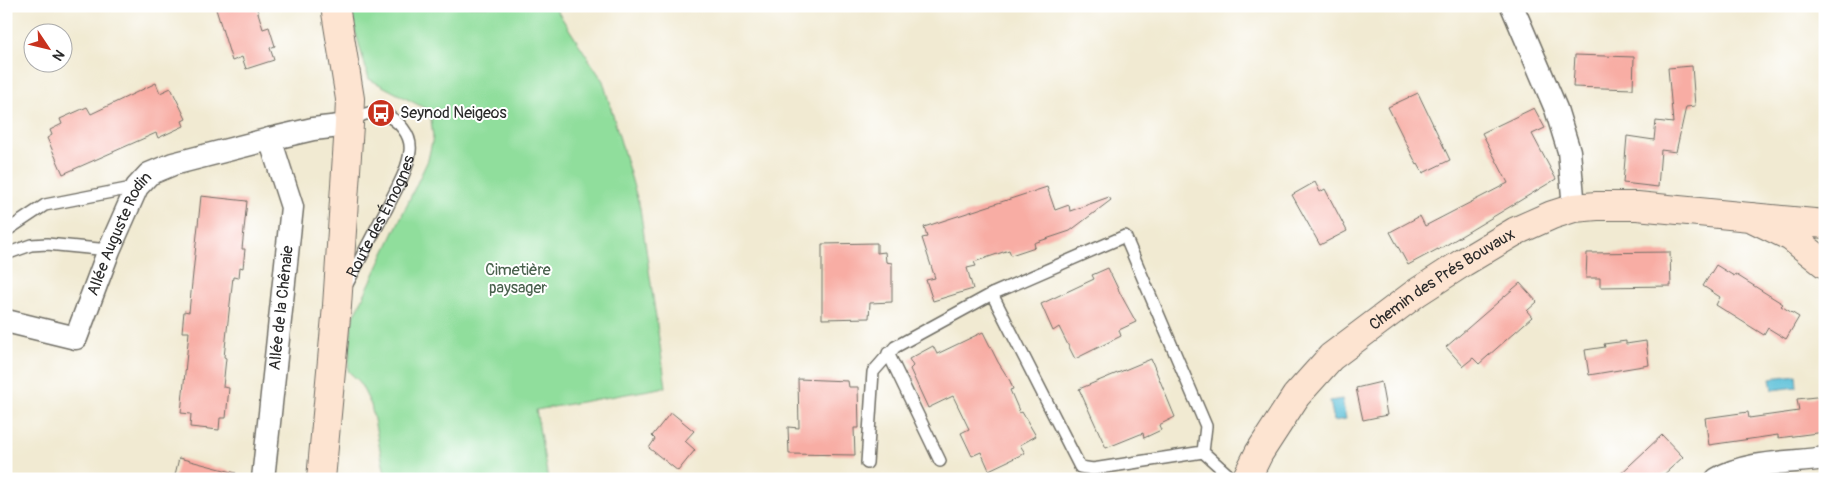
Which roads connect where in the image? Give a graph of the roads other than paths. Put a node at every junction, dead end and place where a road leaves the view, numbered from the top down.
1 (334, 6) edge
2 (1512, 6) edge
3 (349, 125) junction
4 (270, 139) junction
5 (138, 187) junction
6 (1574, 208) junction
7 (1750, 217) junction
8 (1825, 224) edge
9 (6, 231) edge
10 (109, 250) junction
11 (6, 254) edge
12 (1825, 264) edge
13 (992, 294) junction
14 (336, 306) junction
15 (6, 321) edge
16 (888, 353) junction
17 (1204, 452) junction
18 (1825, 458) edge
19 (940, 461) dead end
20 (867, 463) dead end
21 (263, 479) edge
22 (321, 479) edge
23 (1233, 479) edge
24 (1246, 479) edge
25 (1717, 479) edge

1 - 3 street, Route des Émognes
2 - 6 street
3 - 4 street, Allée Auguste Rodin
3 - 14 street, Route des Émognes
3 - 14 lane, Route des Émognes
4 - 5 street, Allée Auguste Rodin
4 - 21 street, Allée de la Chênaie
5 - 9 lane
5 - 10 street, Allée Auguste Rodin
6 - 7 street, Chemin des Prés Bouvaux
6 - 24 street, Chemin des Prés Bouvaux
7 - 8 street
7 - 12 street
10 - 11 lane
10 - 15 street, Allée Auguste Rodin
13 - 16 lane
13 - 17 lane
13 - 17 lane
14 - 22 street, Route des Émognes
16 - 19 lane
16 - 20 lane
17 - 23 lane
18 - 25 street

